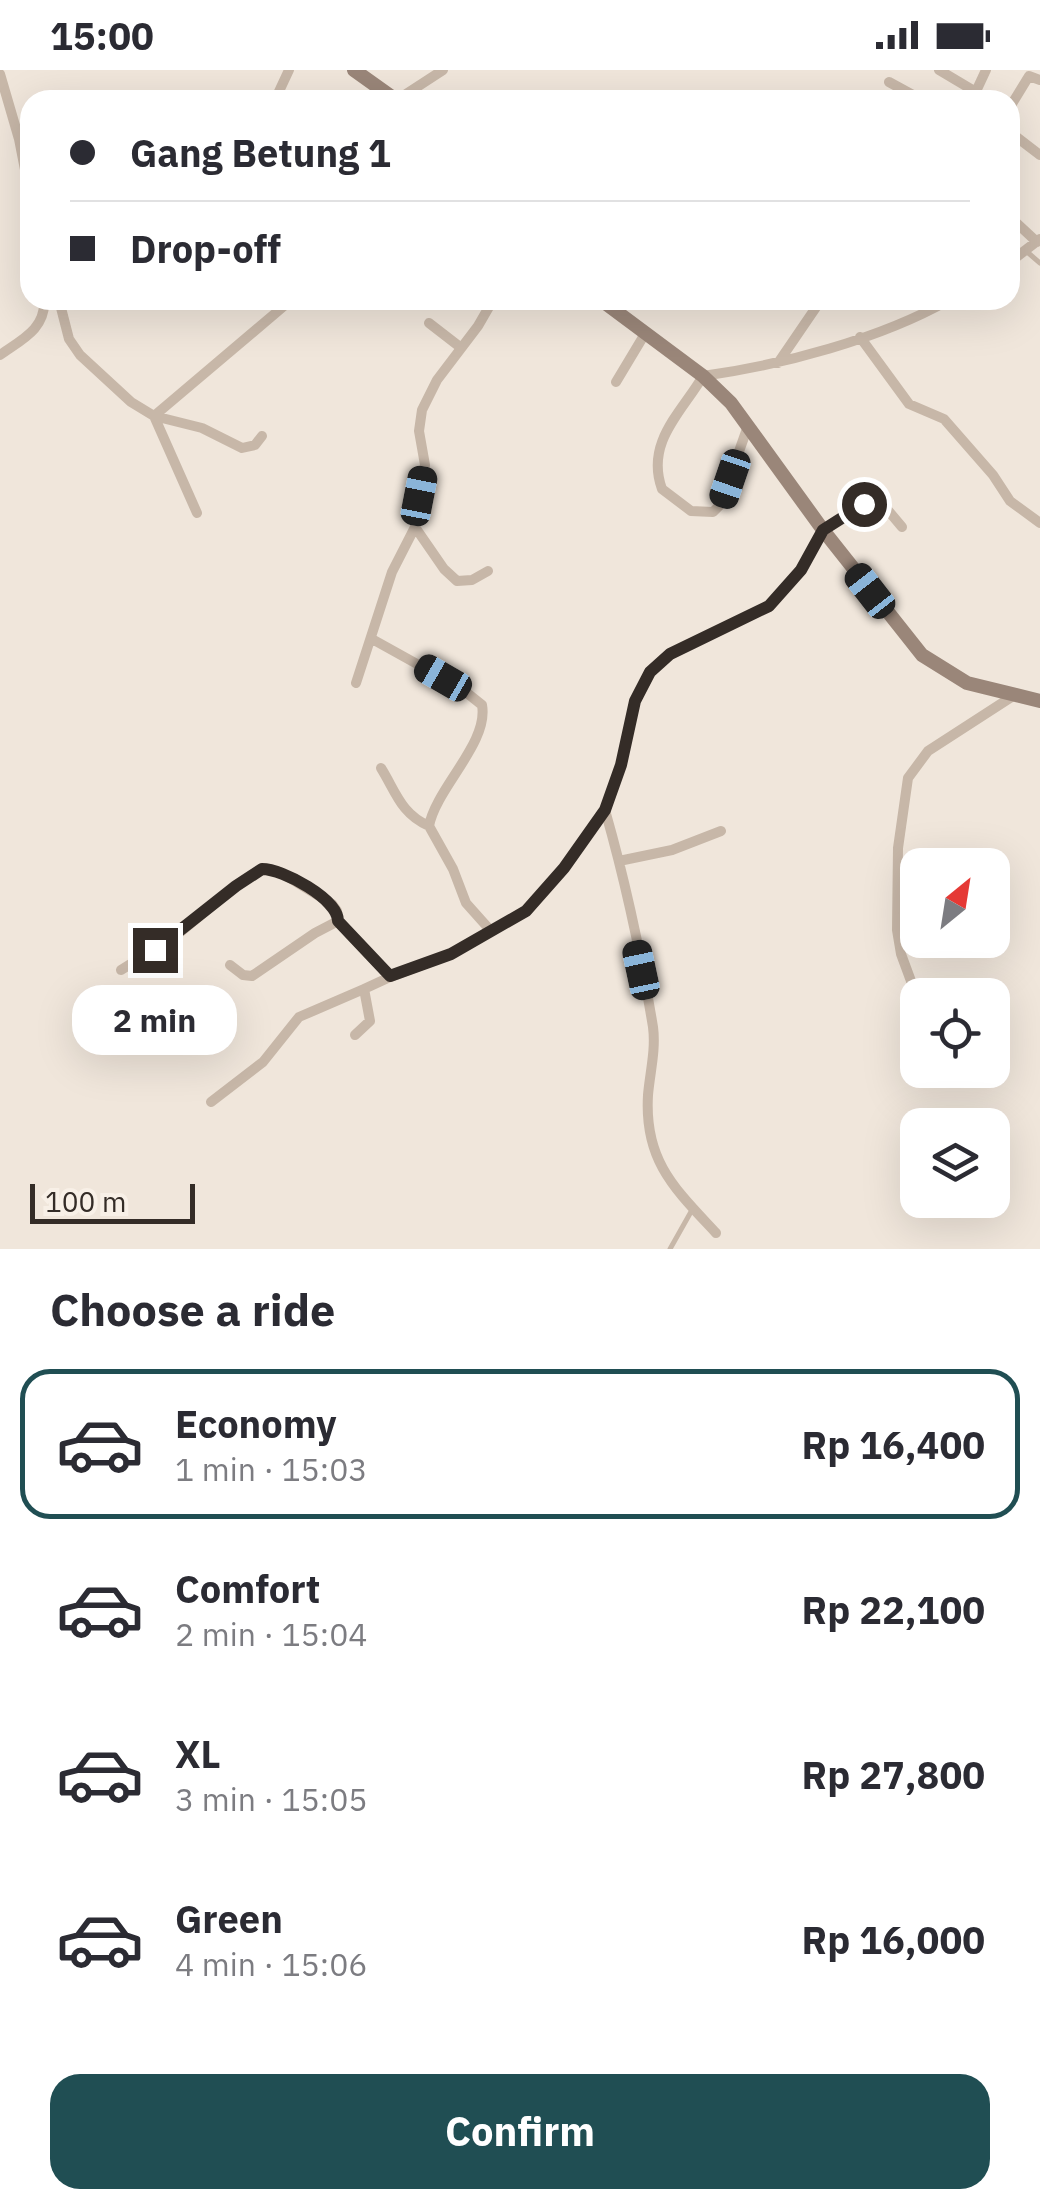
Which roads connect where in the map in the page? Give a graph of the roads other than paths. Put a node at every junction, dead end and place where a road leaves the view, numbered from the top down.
1 (354, 70) edge
2 (443, 70) edge
3 (939, 70) edge
4 (0, 74) edge
5 (889, 82) dead end
6 (380, 90) edge
7 (408, 90) edge
8 (904, 90) edge
9 (966, 90) edge
10 (1020, 140) edge
11 (20, 144) edge
12 (1040, 155) edge
13 (1038, 240) edge
14 (1026, 251) junction
15 (1020, 255) edge
16 (1040, 263) edge
17 (44, 310) edge
18 (61, 310) edge
19 (278, 310) edge
20 (487, 310) edge
21 (616, 310) edge
22 (814, 310) edge
23 (925, 310) edge
24 (430, 323) dead end
25 (646, 332) junction
26 (860, 337) junction
27 (460, 347) junction
28 (0, 355) edge
29 (778, 364) junction
30 (704, 376) junction
31 (616, 382) dead end
32 (154, 416) junction
33 (748, 426) junction
34 (262, 436) dead end
35 (197, 513) dead end
36 (1040, 523) edge
37 (415, 527) junction
38 (902, 527) dead end
39 (823, 530) junction
40 (488, 570) dead end
41 (372, 639) junction
42 (356, 684) dead end
43 (1013, 696) junction
44 (1040, 701) edge
45 (381, 768) dead end
46 (605, 810) junction
47 (430, 826) junction
48 (721, 831) dead end
49 (619, 861) junction
50 (338, 921) junction
51 (491, 931) junction
52 (230, 965) dead end
53 (121, 970) dead end
54 (390, 976) junction
55 (910, 978) edge
56 (364, 989) junction
57 (355, 1036) dead end
58 (211, 1102) dead end
59 (692, 1210) junction
60 (716, 1233) dead end
61 (670, 1249) edge

1 - 6 main road
2 - 7 street
3 - 9 street
4 - 11 street
5 - 8 street
10 - 12 street
13 - 14 street
14 - 15 street
14 - 16 lane
17 - 28 street
18 - 32 street
19 - 32 street
20 - 27 street
21 - 25 main road
22 - 29 street
23 - 26 street
24 - 27 street
25 - 30 main road
25 - 31 street
26 - 29 street
26 - 36 street
27 - 37 street
29 - 30 street
30 - 33 main road
30 - 33 street
32 - 34 street
32 - 35 street
33 - 39 main road
37 - 40 street
37 - 41 street
38 - 39 street
39 - 43 main road
39 - 46 street
41 - 42 street
41 - 47 street
43 - 44 main road
43 - 55 street
45 - 47 street
46 - 49 street
46 - 51 street
47 - 51 street
48 - 49 street
49 - 59 street
50 - 52 street
50 - 53 street
50 - 54 street
51 - 54 street
54 - 56 street
56 - 57 street
56 - 58 street
59 - 60 street
59 - 61 lane

